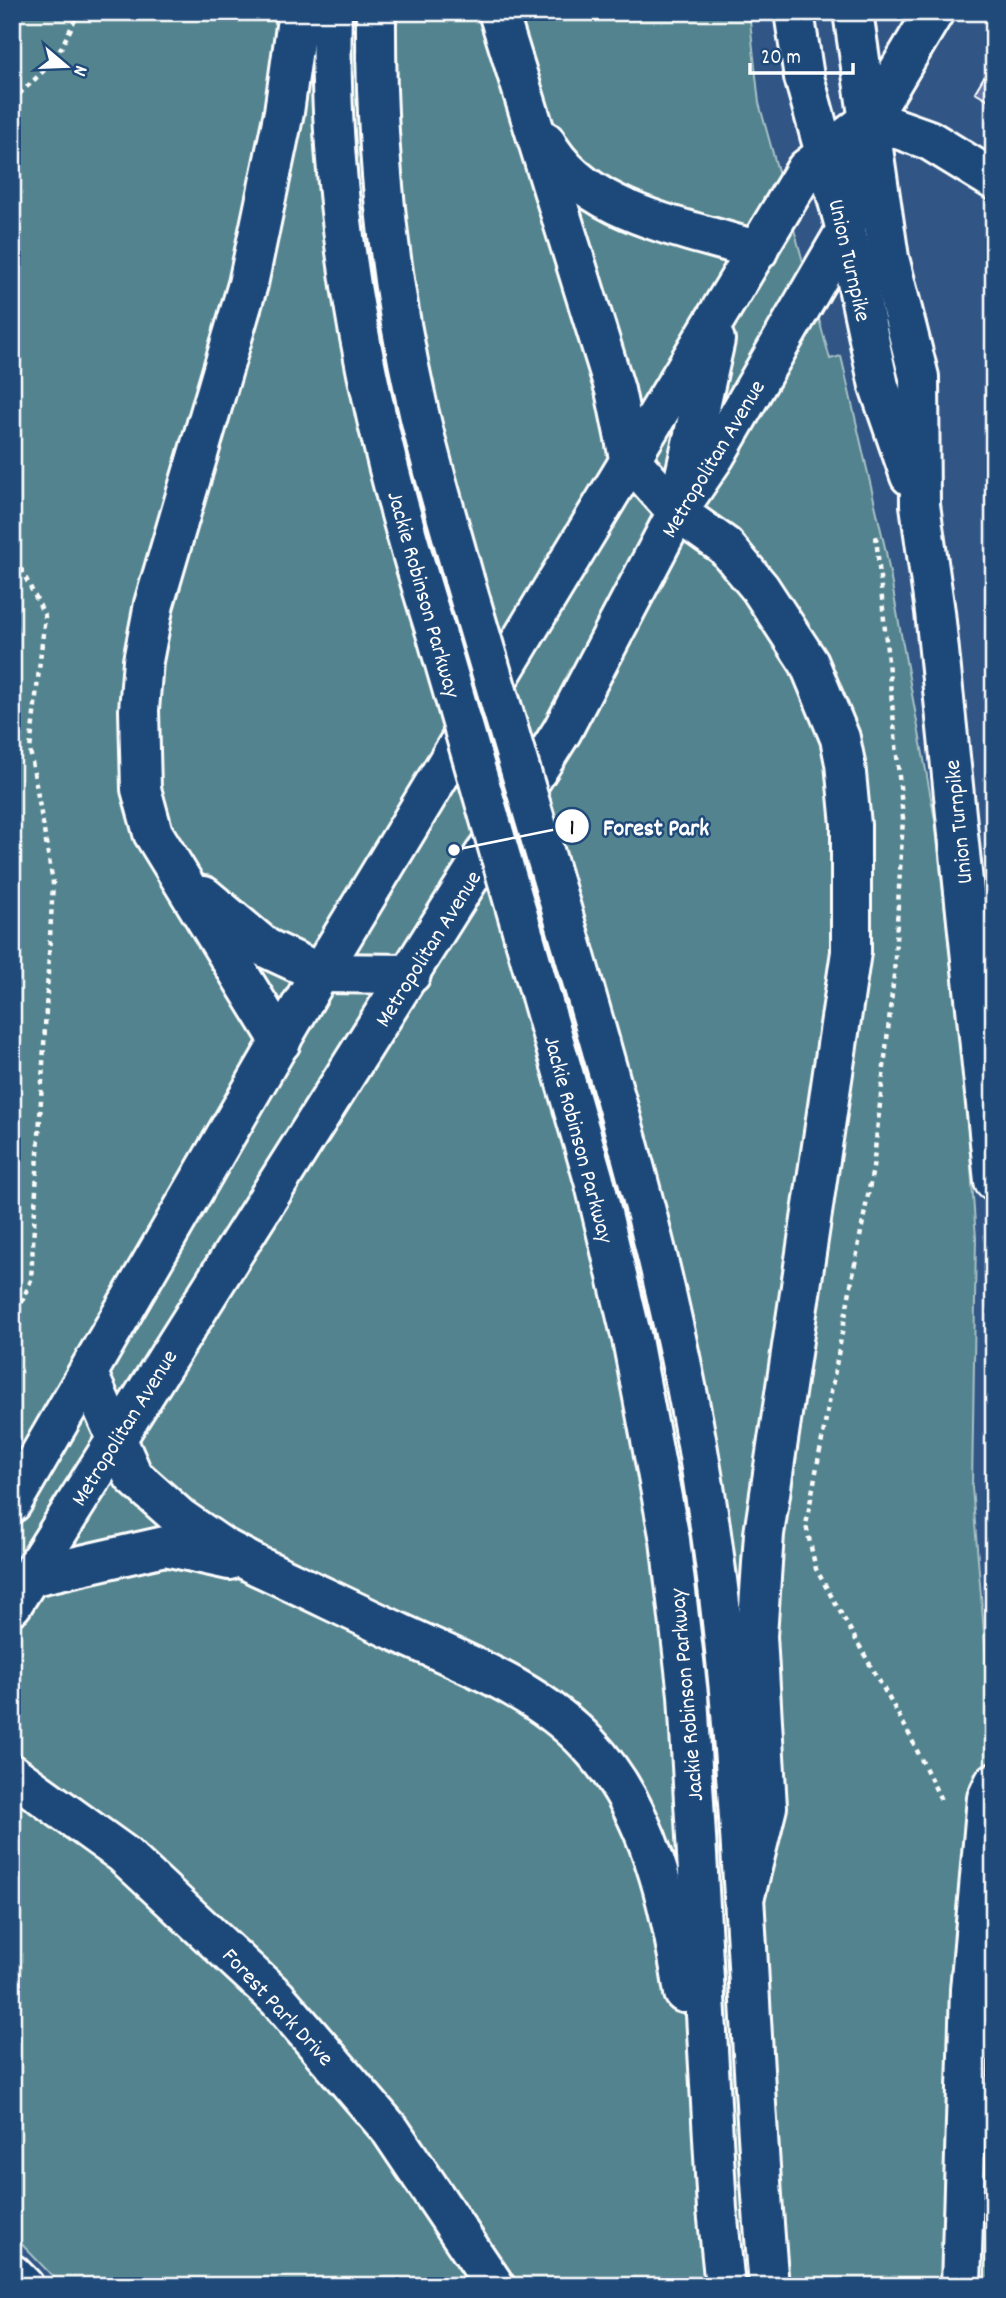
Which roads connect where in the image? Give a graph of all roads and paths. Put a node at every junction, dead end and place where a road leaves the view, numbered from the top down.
1 (79, 12) edge
2 (298, 12) edge
3 (332, 12) edge
4 (376, 12) edge
5 (498, 12) edge
6 (794, 12) edge
7 (853, 12) edge
8 (934, 12) edge
9 (12, 101) edge
10 (527, 107) junction
11 (870, 119) junction
12 (825, 155) junction
13 (994, 180) edge
14 (846, 230) junction
15 (758, 251) junction
16 (724, 304) junction
17 (629, 458) junction
18 (920, 505) junction
19 (677, 512) junction
20 (876, 536) dead end
21 (12, 551) edge
22 (178, 875) junction
23 (320, 973) junction
24 (411, 974) junction
25 (281, 1042) junction
26 (994, 1181) edge
27 (12, 1326) edge
28 (89, 1376) junction
29 (117, 1434) junction
30 (12, 1503) edge
31 (258, 1566) junction
32 (21, 1591) edge
33 (12, 1774) edge
34 (994, 1783) edge
35 (941, 1800) dead end
36 (746, 1892) junction
37 (717, 2210) junction
38 (12, 2274) edge
39 (24, 2286) edge
40 (495, 2286) edge
41 (725, 2286) edge
42 (769, 2286) edge
43 (961, 2286) edge

1 - 9 path
2 - 22 main road
3 - 37 main road, Jackie Robinson Parkway, bridge
4 - 36 main road, Jackie Robinson Parkway, bridge
5 - 10 main road
6 - 12 main road, Union Turnpike
7 - 11 main road, Union Turnpike
8 - 11 main road, Metropolitan Avenue
10 - 15 main road
10 - 17 main road
11 - 12 main road, Metropolitan Avenue
11 - 13 main road
11 - 14 main road, Metropolitan Avenue
11 - 18 main road, Union Turnpike
12 - 14 main road, Union Turnpike
12 - 15 main road, Metropolitan Avenue
14 - 18 main road, Union Turnpike
14 - 19 main road, Metropolitan Avenue
15 - 16 main road, Metropolitan Avenue
16 - 17 main road, Metropolitan Avenue
16 - 19 main road
17 - 19 main road
17 - 23 main road, Metropolitan Avenue
18 - 26 main road, Union Turnpike
19 - 24 main road, Metropolitan Avenue
19 - 36 main road
20 - 35 path
21 - 27 path
22 - 23 main road
22 - 25 main road
23 - 24 main road
23 - 25 main road, Metropolitan Avenue
24 - 29 main road, Metropolitan Avenue
25 - 28 main road, Metropolitan Avenue
28 - 29 main road
28 - 30 main road, Metropolitan Avenue
29 - 31 main road
29 - 32 main road, Metropolitan Avenue
31 - 32 main road
31 - 37 main road
33 - 40 main road, Forest Park Drive
34 - 43 main road
36 - 42 main road, Jackie Robinson Parkway
37 - 41 main road, Jackie Robinson Parkway
38 - 39 main road

